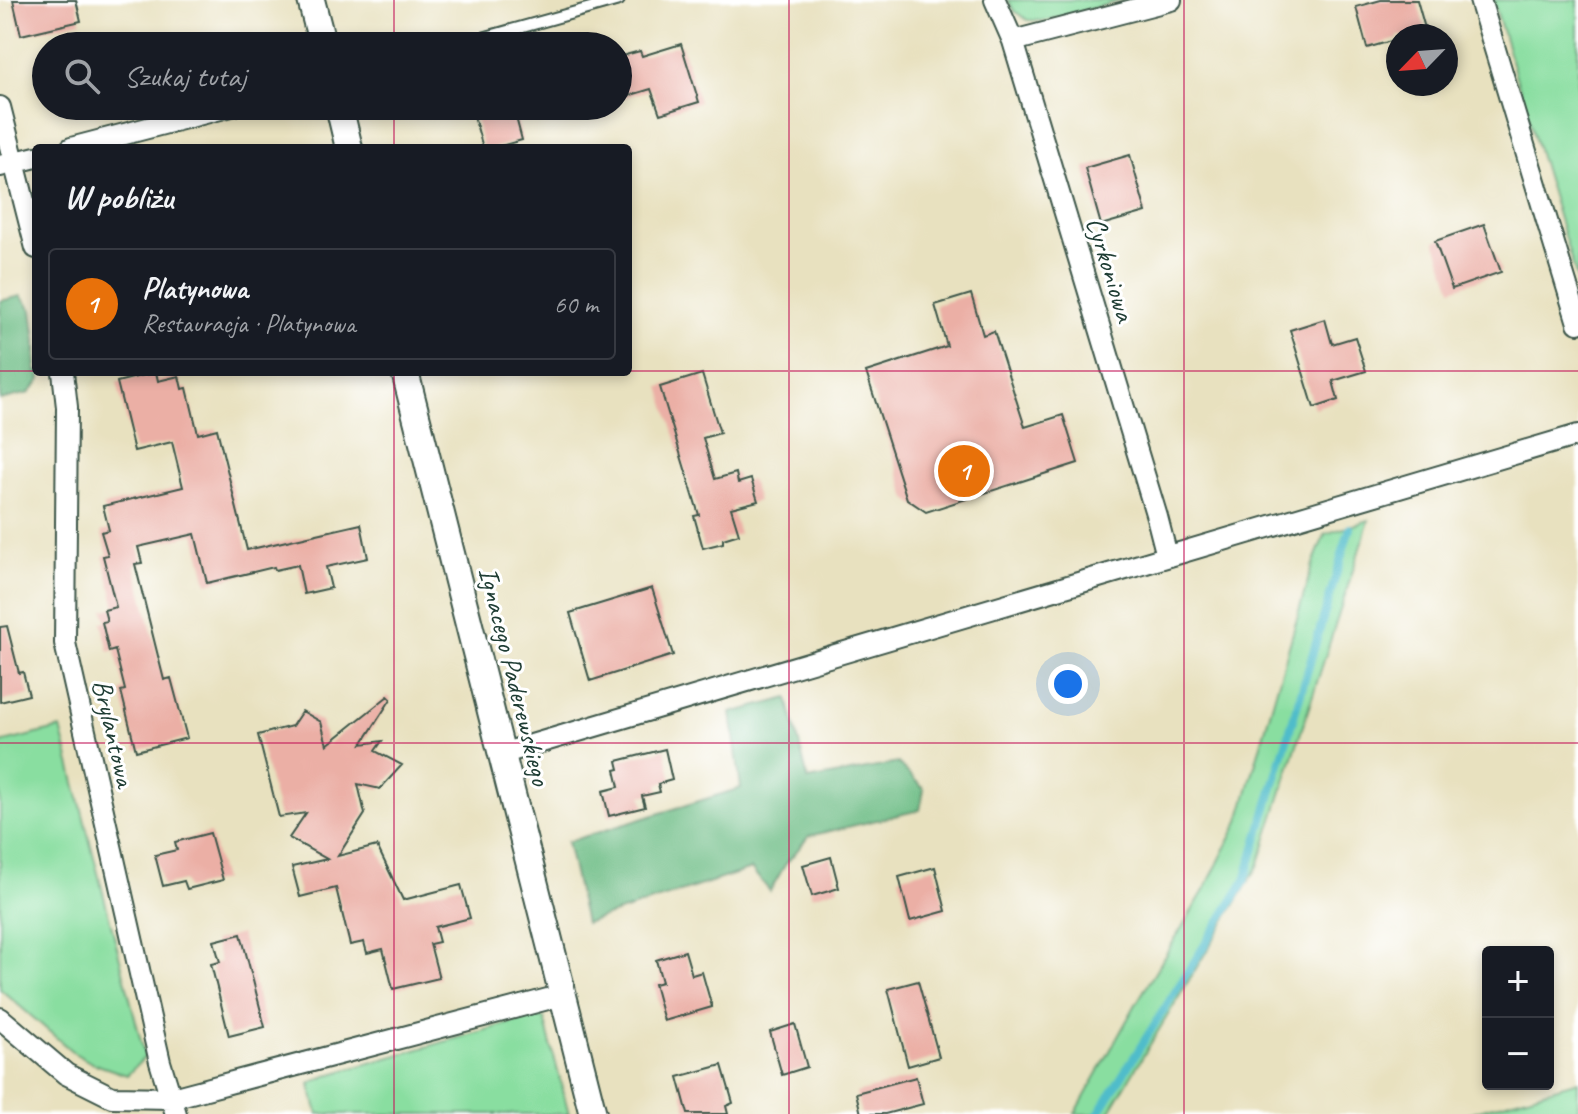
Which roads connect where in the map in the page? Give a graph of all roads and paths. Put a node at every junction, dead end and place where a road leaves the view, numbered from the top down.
1 (311, 0) edge
2 (619, 0) edge
3 (995, 0) edge
4 (1171, 0) edge
5 (1480, 0) edge
6 (319, 32) edge
7 (504, 32) edge
8 (1013, 41) junction
9 (0, 107) edge
10 (178, 120) edge
11 (342, 120) edge
12 (86, 144) edge
13 (348, 144) edge
14 (32, 158) edge
15 (6, 165) edge
16 (32, 237) edge
17 (1578, 323) edge
18 (63, 376) edge
19 (406, 376) edge
20 (1578, 435) edge
21 (1167, 556) junction
22 (501, 754) junction
23 (563, 995) junction
24 (0, 1018) edge
25 (174, 1106) edge
26 (593, 1114) edge

1 - 6 street
2 - 7 lane
3 - 8 street, Cyrkoniowa
4 - 8 street
5 - 17 street
8 - 21 street, Cyrkoniowa
9 - 15 street
10 - 12 street
11 - 13 street
14 - 15 street
15 - 16 street
18 - 25 street, Brylantowa
19 - 22 street, Ignacego Paderewskiego
20 - 21 street
21 - 22 street
22 - 23 street, Ignacego Paderewskiego
23 - 25 street
23 - 26 street, Ignacego Paderewskiego
24 - 25 street

